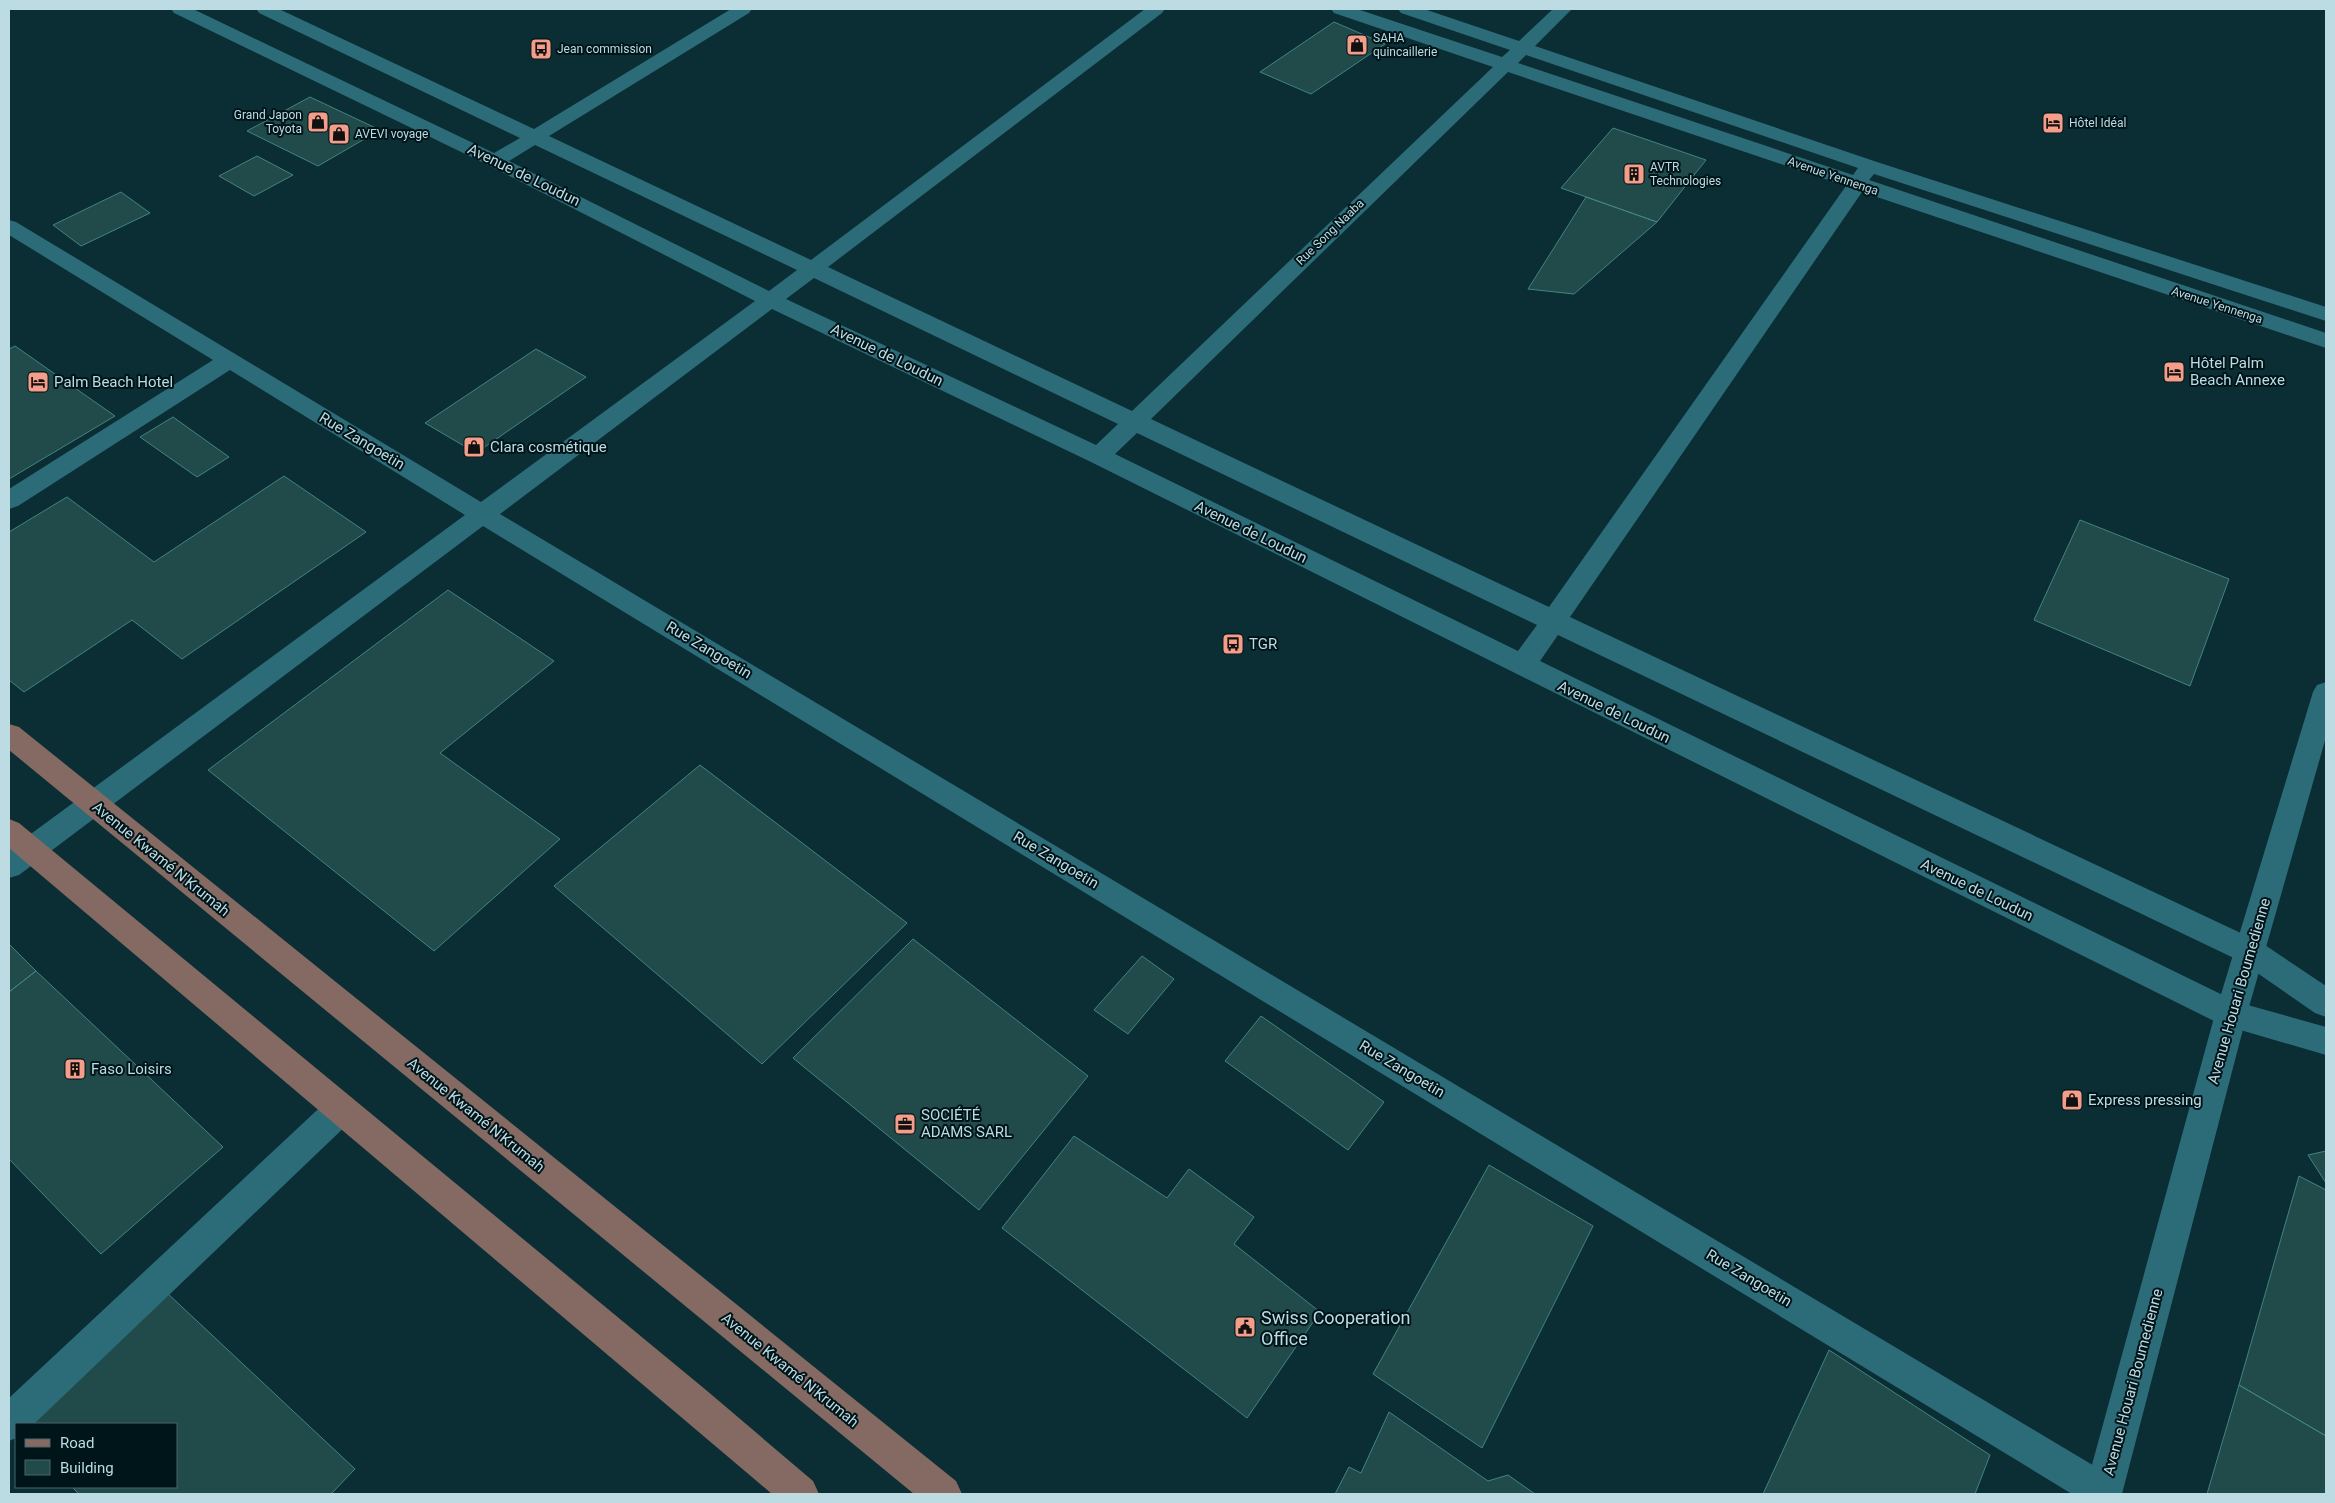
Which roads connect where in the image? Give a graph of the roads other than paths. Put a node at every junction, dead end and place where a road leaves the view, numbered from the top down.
1 (180, 9) edge
2 (265, 9) edge
3 (743, 9) edge
4 (1156, 9) edge
5 (1340, 9) edge
6 (1407, 9) edge
7 (1563, 9) edge
8 (1522, 48) junction
9 (1503, 65) junction
10 (536, 136) junction
11 (495, 160) junction
12 (1863, 175) junction
13 (9, 226) edge
14 (812, 270) junction
15 (771, 300) junction
16 (2326, 314) edge
17 (2326, 342) edge
18 (230, 360) junction
19 (1134, 422) junction
20 (1099, 456) junction
21 (9, 500) edge
22 (482, 514) junction
23 (1554, 622) junction
24 (1522, 666) junction
25 (2326, 692) edge
26 (9, 735) edge
27 (93, 804) junction
28 (16, 849) edge
29 (2251, 952) junction
30 (2326, 1003) edge
31 (2231, 1014) junction
32 (2326, 1041) edge
33 (341, 1109) junction
34 (9, 1423) edge
35 (2103, 1493) edge
36 (800, 1494) edge
37 (943, 1494) edge

1 - 11 street, Avenue de Loudun
2 - 10 street
3 - 10 street
4 - 14 street
5 - 9 street, Avenue Yennenga
6 - 8 street, Avenue Yennenga
7 - 8 street, Rue Song Naaba
8 - 9 street, Rue Song Naaba
8 - 12 street, Avenue Yennenga
9 - 12 street, Avenue Yennenga
9 - 19 street, Rue Song Naaba
10 - 11 street
10 - 14 street
11 - 15 street, Avenue de Loudun
12 - 16 street, Avenue Yennenga
12 - 17 street, Avenue Yennenga
12 - 23 street
13 - 18 street, Rue Zangoetin
14 - 15 street
14 - 19 street
15 - 20 street, Avenue de Loudun
15 - 22 street
18 - 21 street
18 - 22 street, Rue Zangoetin
19 - 20 street, Rue Song Naaba
19 - 23 street
20 - 24 street, Avenue de Loudun
22 - 27 street
22 - 35 street, Rue Zangoetin
23 - 24 street
23 - 29 street
24 - 31 street, Avenue de Loudun
25 - 29 street, Avenue Houari Boumedienne
26 - 27 main road, Avenue Kwamé N'Krumah
27 - 28 street
27 - 37 main road, Avenue Kwamé N'Krumah
28 - 33 main road
29 - 30 street
29 - 31 street, Avenue Houari Boumedienne
31 - 32 street, Avenue de Loudun
31 - 35 street, Avenue Houari Boumedienne
33 - 34 street
33 - 36 main road

